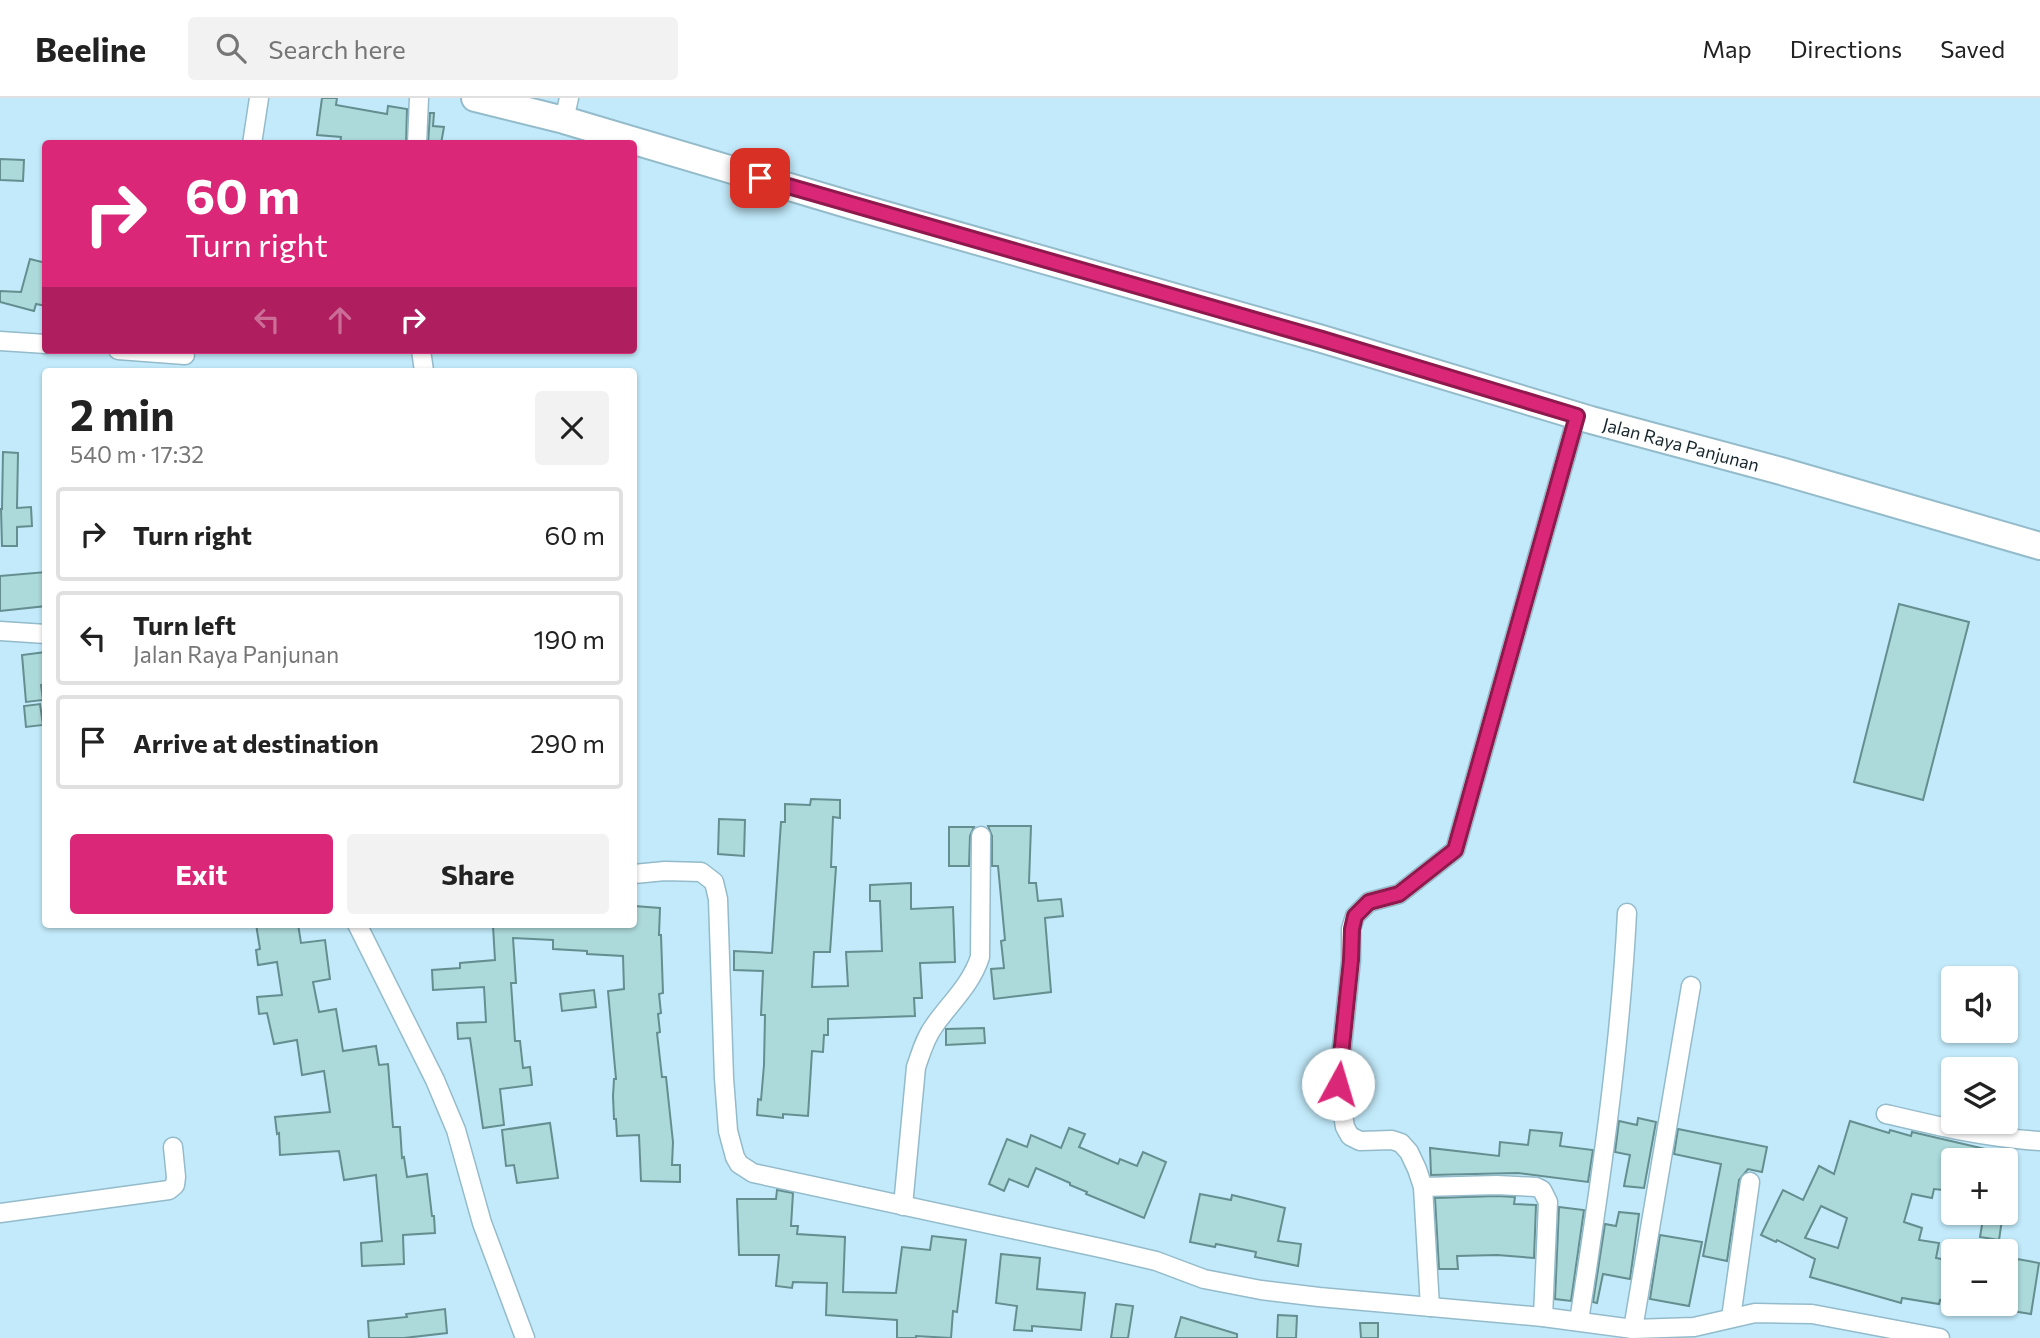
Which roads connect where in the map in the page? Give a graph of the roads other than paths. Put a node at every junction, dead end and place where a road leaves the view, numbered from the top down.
1 (259, 98) edge
2 (419, 98) edge
3 (475, 98) edge
4 (567, 107) edge
5 (254, 140) edge
6 (417, 140) edge
7 (0, 341) edge
8 (42, 344) edge
9 (148, 354) edge
10 (186, 359) edge
11 (1577, 416) junction
12 (2040, 546) edge
13 (0, 631) edge
14 (42, 634) edge
15 (981, 836) dead end
16 (637, 874) edge
17 (1627, 913) dead end
18 (360, 928) edge
19 (1691, 986) dead end
20 (1886, 1114) dead end
21 (2040, 1140) edge
22 (173, 1147) dead end
23 (1751, 1182) dead end
24 (1423, 1187) junction
25 (902, 1206) junction
26 (0, 1213) edge
27 (1430, 1307) junction
28 (1543, 1317) junction
29 (1731, 1318) junction
30 (1579, 1321) junction
31 (1633, 1329) junction
32 (525, 1338) edge
33 (1940, 1338) edge

1 - 5 street
2 - 6 street
3 - 4 main road, Jalan Raya Panjunan
4 - 11 main road, Jalan Raya Panjunan
7 - 8 street
9 - 10 street
11 - 12 main road, Jalan Raya Panjunan
11 - 24 street
13 - 14 street
15 - 25 street
16 - 25 street
17 - 30 street
18 - 32 street
19 - 31 street
20 - 21 street
22 - 26 street
23 - 29 street
24 - 27 street
24 - 28 street
25 - 27 street
27 - 28 street
28 - 30 street
29 - 31 street
29 - 33 street
30 - 31 street

